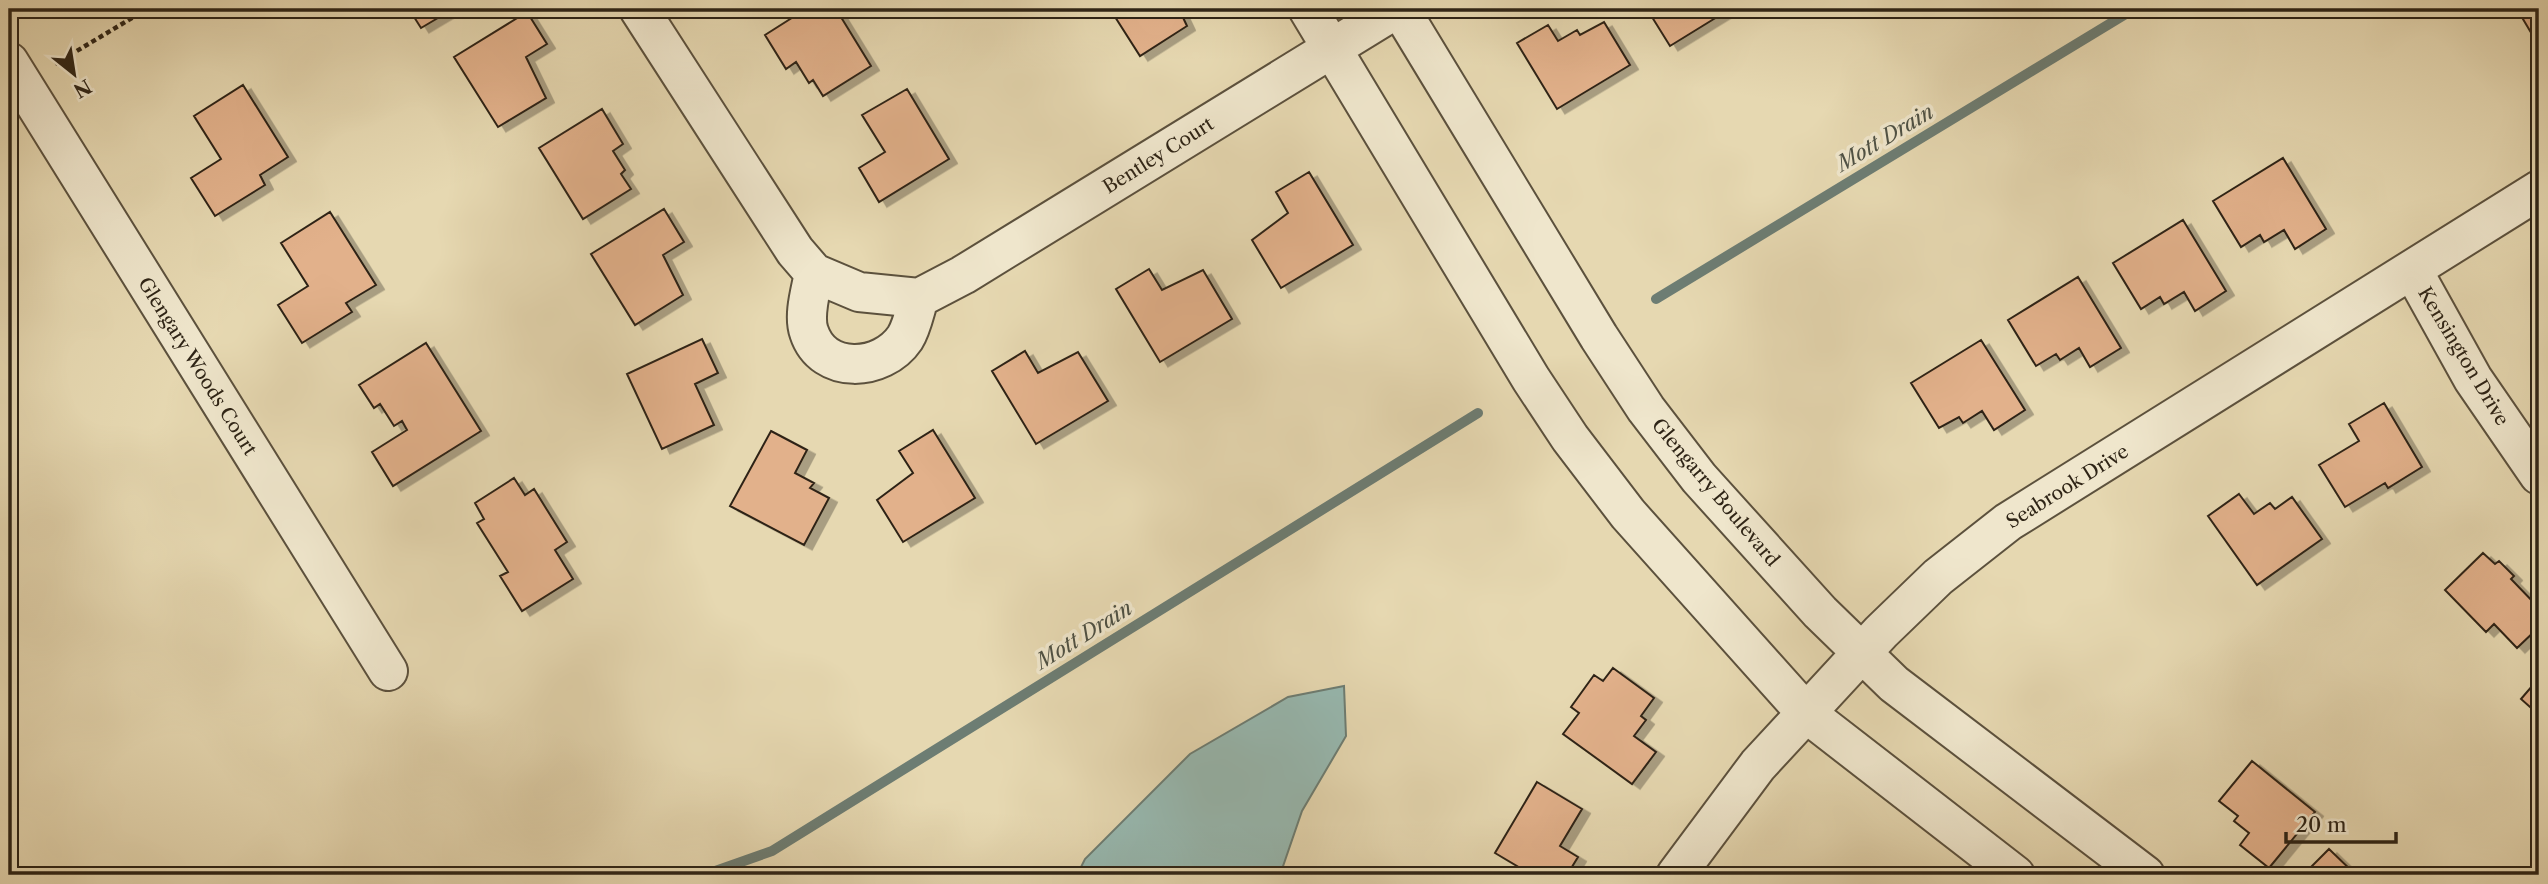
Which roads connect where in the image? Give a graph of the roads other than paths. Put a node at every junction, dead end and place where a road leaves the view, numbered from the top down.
1 (639, 9) edge
2 (1308, 9) edge
3 (1398, 9) edge
4 (1332, 47) junction
5 (9, 62) edge
6 (2539, 190) edge
7 (2413, 271) junction
8 (814, 273) junction
9 (919, 298) junction
10 (2539, 475) edge
11 (1862, 653) junction
12 (387, 671) dead end
13 (1806, 713) junction
14 (1676, 875) edge
15 (2015, 875) edge
16 (2145, 875) edge

1 - 8 street
2 - 4 street
3 - 4 street, Bentley Court
3 - 11 street, Glengarry Boulevard
4 - 9 street, Bentley Court
4 - 13 street
5 - 12 street, Glengary Woods Court
6 - 7 street, Seabrook Drive
7 - 10 street, Kensington Drive
7 - 11 street, Seabrook Drive
8 - 9 street
8 - 9 street
11 - 13 street, Seabrook Drive
11 - 16 street, Glengarry Boulevard
13 - 14 street, Seabrook Drive
13 - 15 street

